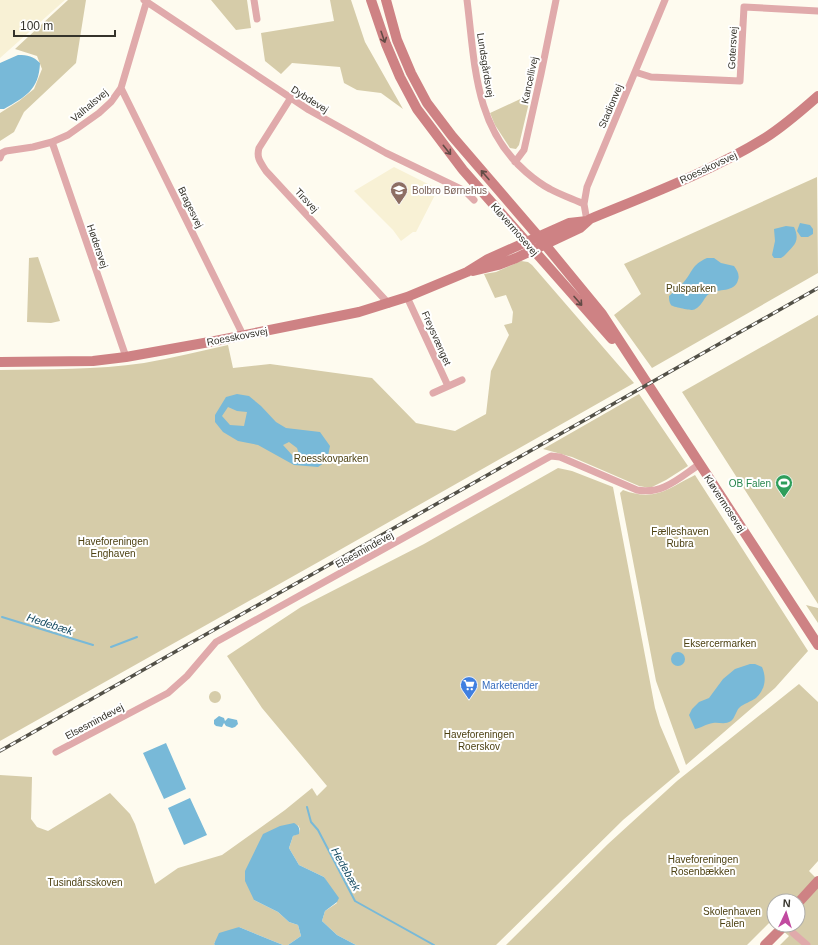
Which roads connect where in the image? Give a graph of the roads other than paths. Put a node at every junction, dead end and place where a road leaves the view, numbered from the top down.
1 (254, 0) edge
2 (371, 0) edge
3 (386, 0) edge
4 (467, 0) edge
5 (556, 0) edge
6 (665, 0) edge
7 (146, 1) edge
8 (818, 11) edge
9 (257, 19) dead end
10 (635, 72) junction
11 (121, 88) junction
12 (818, 96) edge
13 (290, 99) junction
14 (52, 142) junction
15 (1, 156) edge
16 (515, 162) junction
17 (474, 200) dead end
18 (584, 204) junction
19 (587, 221) junction
20 (535, 244) junction
21 (467, 272) junction
22 (407, 297) junction
23 (389, 304) junction
24 (243, 335) junction
25 (126, 357) junction
26 (632, 361) junction
27 (0, 362) edge
28 (462, 380) dead end
29 (448, 386) junction
30 (433, 393) dead end
31 (700, 464) junction
32 (818, 645) edge
33 (56, 752) dead end
34 (818, 881) edge
35 (818, 891) edge
36 (806, 894) edge
37 (806, 903) edge
38 (769, 933) edge
39 (776, 933) edge
40 (793, 934) dead end
41 (758, 945) edge
42 (765, 945) edge
43 (807, 945) edge

1 - 9 street
2 -> 20 main road, Kløvermosevej
20 -> 3 main road, Kløvermosevej
4 - 16 street, Lundsgårdsvej
5 - 16 street, Kancellivej
6 - 10 street, Stadionvej
7 - 11 street, Valhalsvej
7 - 13 street, Dybdevej
8 - 10 street, Gotersvej
10 - 18 street, Stadionvej
11 - 14 street, Valhalsvej
11 - 24 street, Bragesvej
12 - 19 main road, Roesskovsvej
13 - 17 street, Dybdevej
13 - 23 street, Tirsvej
14 - 15 street, Valhalsvej
14 - 25 street, Hødersvej
16 - 18 street, Lundsgårdsvej
18 - 19 street, Stadionvej
19 - 20 main road, Roesskovsvej
20 - 21 main road, Roesskovsvej
20 - 21 main road, Roesskovsvej
20 -> 26 main road, Kløvermosevej
20 - 26 main road, Kløvermosevej
21 - 22 main road, Roesskovsvej
22 - 23 main road, Roesskovsvej
22 - 29 street, Freysvænget
23 - 24 main road, Roesskovsvej
24 - 25 main road, Roesskovsvej
25 - 27 main road, Roesskovsvej
26 - 31 main road, Kløvermosevej
28 - 29 street
29 - 30 street
31 - 32 main road, Kløvermosevej
31 - 33 street, Elsesmindevej
34 - 36 main road
35 - 37 main road
38 - 41 main road
39 - 42 main road
40 - 43 street

